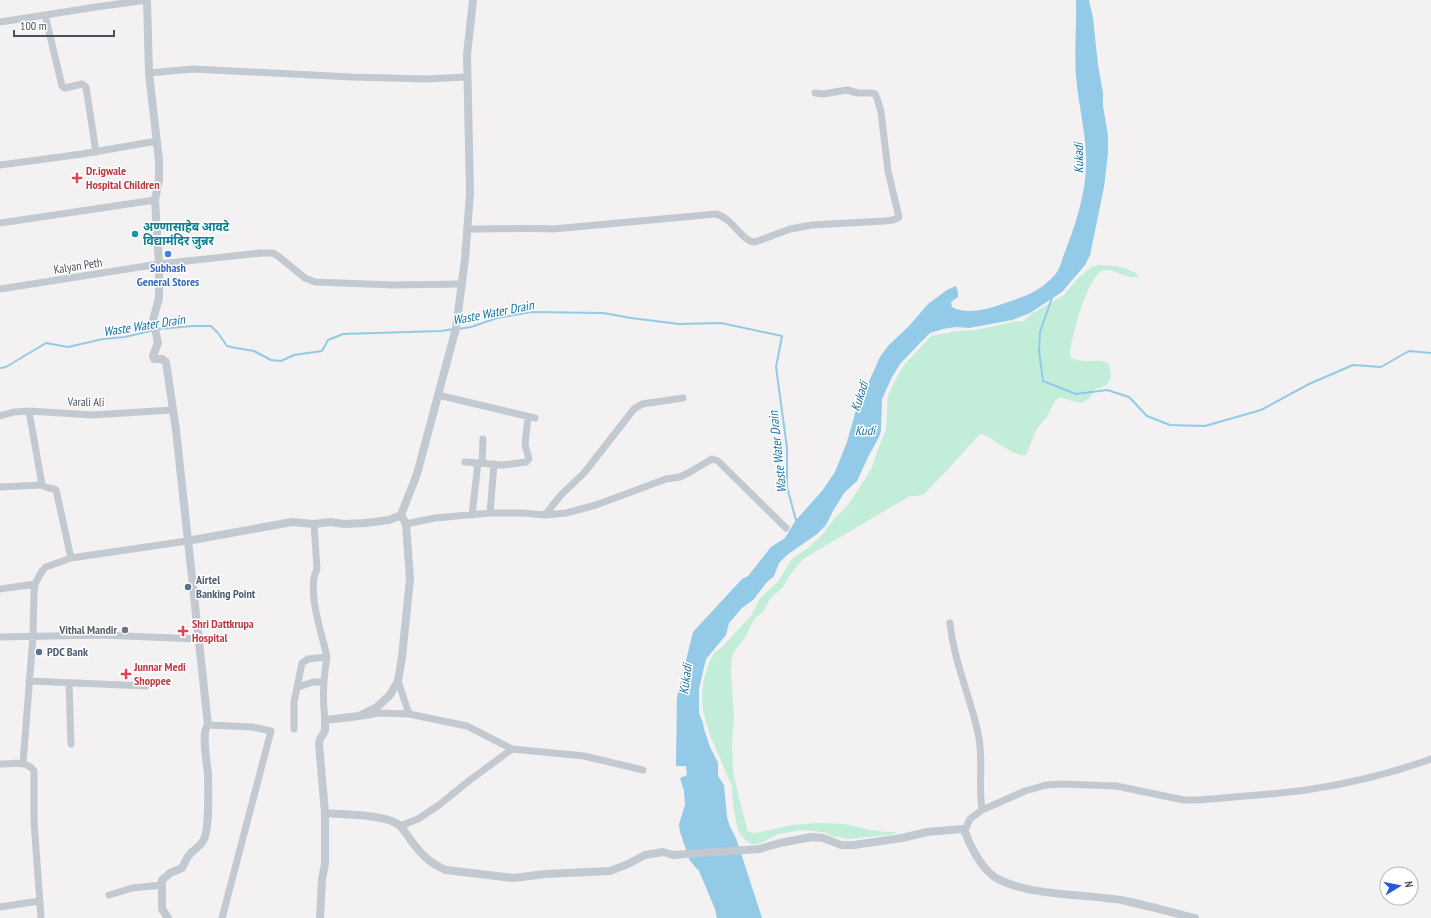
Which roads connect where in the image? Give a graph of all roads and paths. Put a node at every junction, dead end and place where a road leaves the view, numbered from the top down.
1 (147, 0) edge
2 (474, 0) edge
3 (45, 15) junction
4 (0, 22) edge
5 (149, 73) junction
6 (467, 77) junction
7 (815, 93) dead end
8 (157, 141) junction
9 (96, 152) junction
10 (0, 165) edge
11 (155, 200) junction
12 (0, 223) edge
13 (468, 229) junction
14 (160, 264) junction
15 (462, 284) junction
16 (0, 289) edge
17 (438, 394) junction
18 (683, 398) dead end
19 (172, 410) junction
20 (29, 411) junction
21 (0, 416) edge
22 (483, 439) dead end
23 (465, 462) dead end
24 (480, 463) junction
25 (494, 464) junction
26 (42, 485) junction
27 (0, 487) edge
28 (490, 513) junction
29 (545, 514) junction
30 (472, 515) junction
31 (401, 516) junction
32 (314, 524) junction
33 (406, 524) junction
34 (786, 528) dead end
35 (187, 541) junction
36 (71, 558) junction
37 (35, 584) junction
38 (0, 589) edge
39 (950, 623) dead end
40 (32, 636) junction
41 (0, 637) edge
42 (199, 639) junction
43 (327, 657) junction
44 (29, 681) junction
45 (398, 681) junction
46 (323, 682) junction
47 (69, 683) junction
48 (146, 686) dead end
49 (298, 687) junction
50 (409, 714) junction
51 (359, 716) junction
52 (325, 720) junction
53 (208, 725) junction
54 (294, 729) dead end
55 (71, 744) dead end
56 (512, 749) junction
57 (1431, 759) edge
58 (23, 763) junction
59 (0, 764) edge
60 (643, 770) dead end
61 (982, 810) junction
62 (325, 813) junction
63 (400, 826) junction
64 (965, 830) junction
65 (162, 886) junction
66 (109, 895) dead end
67 (39, 901) junction
68 (0, 907) edge
69 (41, 918) edge
70 (168, 918) edge
71 (222, 918) edge
72 (320, 918) edge
73 (1195, 918) edge

1 - 3 street
1 - 5 street
2 - 6 street
3 - 4 street
3 - 9 street
5 - 6 street
5 - 8 street
6 - 13 street
7 - 13 street
8 - 9 street
8 - 11 street
9 - 10 street
11 - 12 street
11 - 14 street
13 - 15 street
14 - 15 street, Kalyan Peth
14 - 16 street, Kalyan Peth
14 - 19 street
15 - 17 street
17 - 25 street
17 - 31 street
18 - 29 street
19 - 20 street, Varali Ali
19 - 35 street
20 - 21 street, Varali Ali
20 - 26 street
22 - 24 street
23 - 24 street
24 - 25 street
24 - 30 street
25 - 28 street
26 - 27 street
26 - 36 street
28 - 29 street
28 - 30 street
29 - 34 street
30 - 33 street
31 - 32 street
31 - 33 street
32 - 35 street
32 - 43 street
33 - 45 street
35 - 36 street
35 - 42 street
36 - 37 street
37 - 38 street
37 - 40 street
39 - 61 street
40 - 41 street
40 - 42 street
40 - 44 street
42 - 53 street
43 - 46 street
43 - 49 street
44 - 47 street
44 - 58 street
45 - 50 street
45 - 51 street
46 - 49 street
46 - 52 street
47 - 48 street
47 - 55 street
49 - 54 street
50 - 51 street
50 - 56 street
51 - 52 street
52 - 62 street
53 - 65 street
53 - 71 street
56 - 60 street
56 - 63 street
57 - 61 street
58 - 59 street
58 - 67 street
61 - 64 street
62 - 63 street
62 - 72 street
63 - 64 street
64 - 73 street
65 - 66 street
65 - 70 street
67 - 68 street
67 - 69 street

